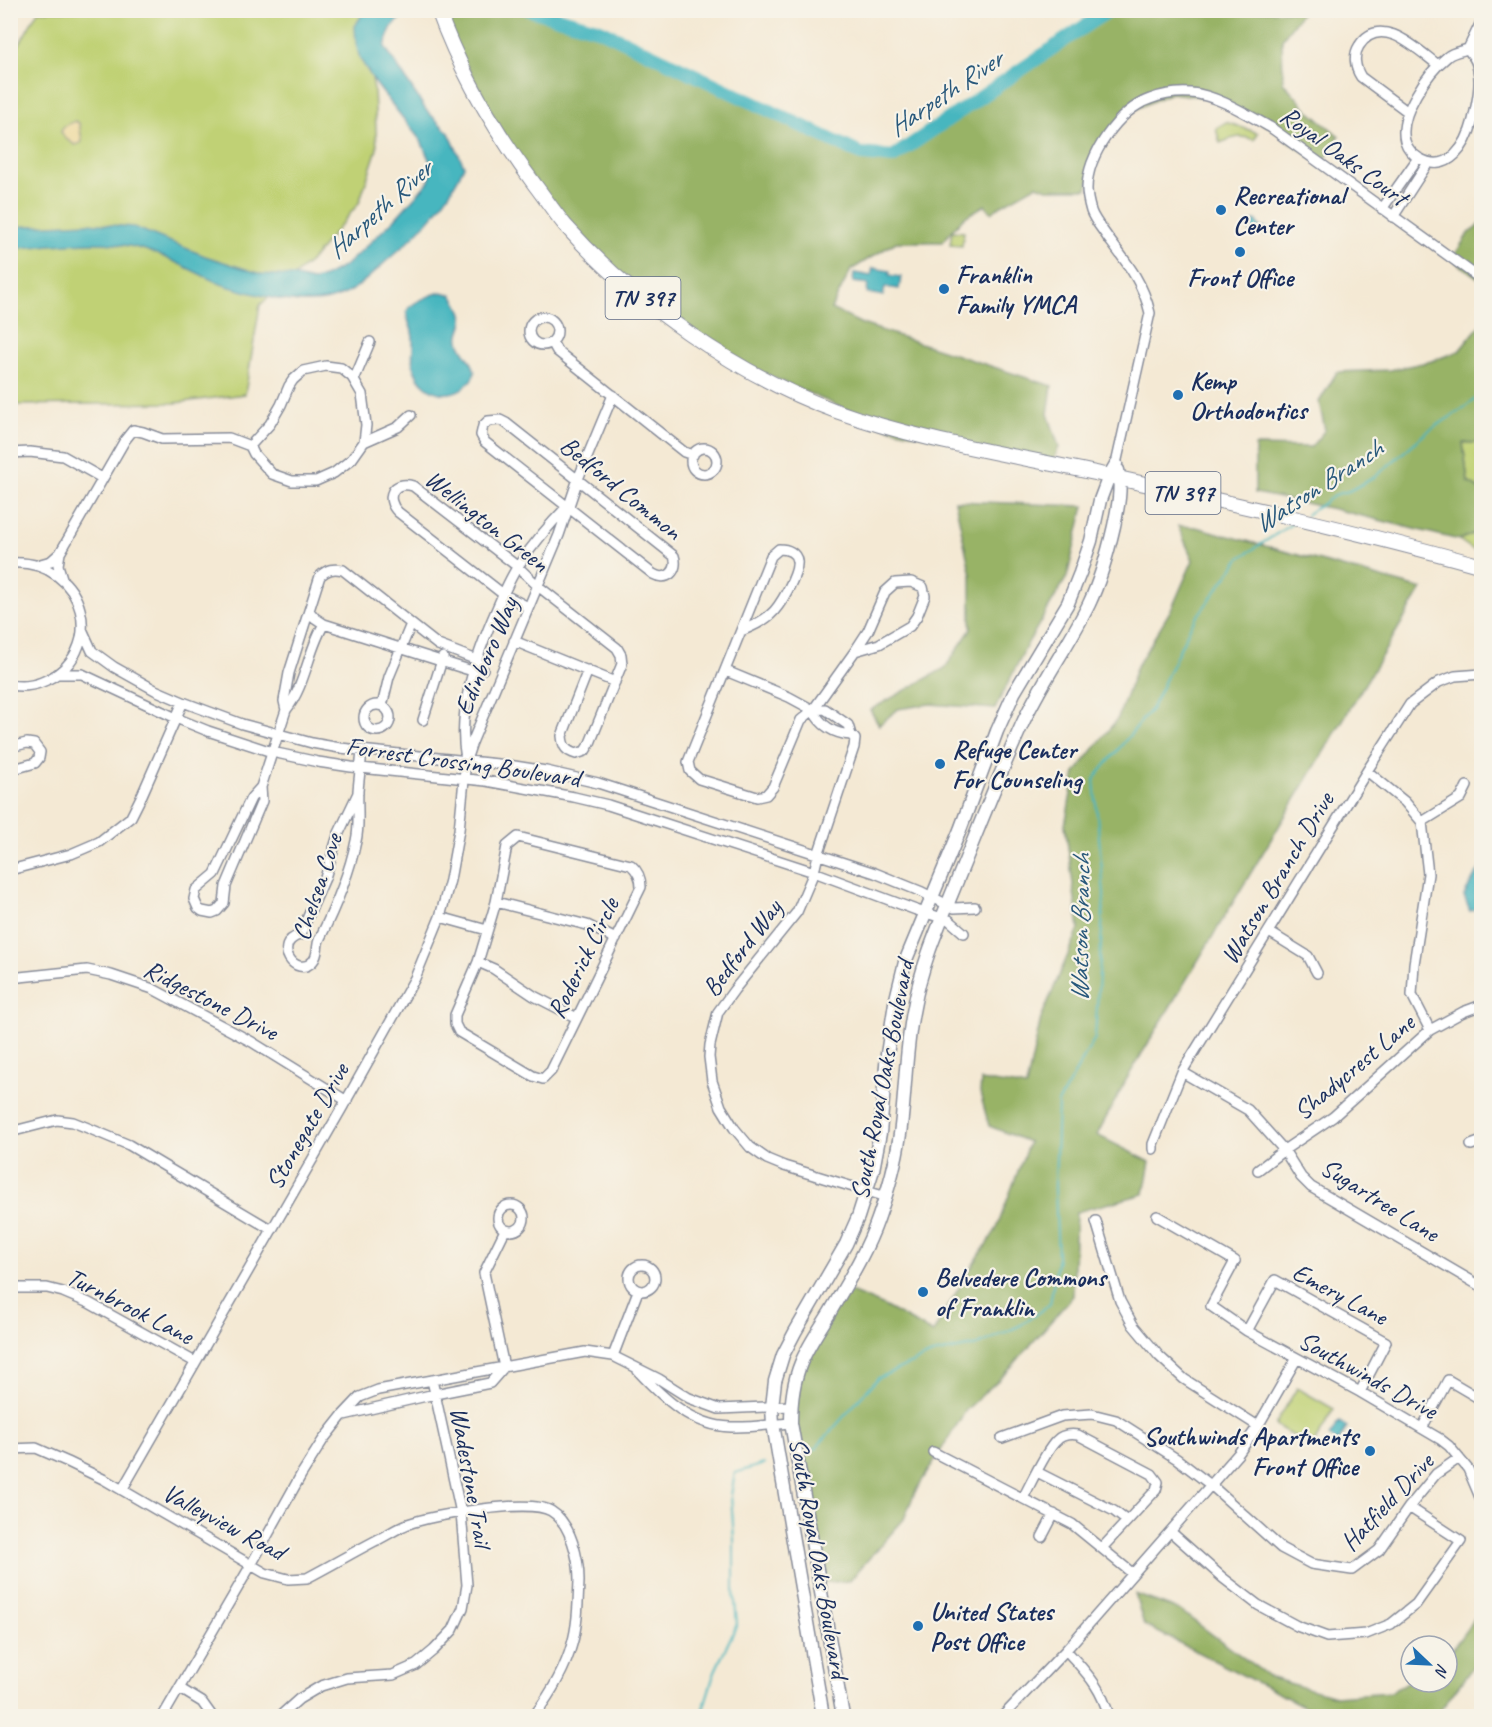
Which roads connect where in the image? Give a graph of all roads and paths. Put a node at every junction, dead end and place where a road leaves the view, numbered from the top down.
1 (438, 10) edge
2 (1482, 20) edge
3 (1468, 49) junction
4 (1438, 65) junction
5 (1408, 112) junction
6 (1418, 158) junction
7 (1428, 163) junction
8 (1382, 209) junction
9 (1393, 217) junction
10 (1482, 280) edge
11 (370, 342) dead end
12 (552, 342) dead end
13 (354, 380) junction
14 (613, 395) junction
15 (411, 415) dead end
16 (364, 442) junction
17 (250, 446) junction
18 (10, 453) edge
19 (693, 455) dead end
20 (1116, 464) joint
21 (1114, 477) junction
22 (102, 478) junction
23 (578, 479) junction
24 (567, 508) junction
25 (60, 553) junction
26 (10, 563) edge
27 (37, 565) junction
28 (1482, 566) edge
29 (518, 567) junction
30 (62, 578) junction
31 (538, 586) junction
32 (503, 594) junction
33 (528, 607) junction
34 (309, 611) junction
35 (324, 624) junction
36 (411, 624) junction
37 (82, 629) junction
38 (741, 631) junction
39 (514, 641) junction
40 (400, 649) junction
41 (446, 649) junction
42 (855, 651) junction
43 (477, 660) junction
44 (442, 662) junction
45 (478, 670) junction
46 (588, 670) junction
47 (726, 671) junction
48 (57, 674) junction
49 (1482, 674) edge
50 (500, 675) junction
51 (615, 681) junction
52 (12, 686) edge
53 (183, 702) junction
54 (382, 706) dead end
55 (286, 710) junction
56 (813, 710) junction
57 (176, 718) junction
58 (423, 720) dead end
59 (278, 735) junction
60 (10, 747) edge
61 (362, 750) junction
62 (272, 752) junction
63 (466, 760) junction
64 (361, 768) junction
65 (10, 770) edge
66 (1367, 771) junction
67 (465, 778) junction
68 (1467, 786) dead end
69 (261, 787) junction
70 (357, 793) junction
71 (1422, 822) junction
72 (818, 855) junction
73 (329, 866) junction
74 (10, 870) edge
75 (348, 872) junction
76 (814, 872) junction
77 (211, 879) junction
78 (226, 886) junction
79 (932, 896) junction
80 (496, 902) junction
81 (948, 905) junction
82 (975, 907) dead end
83 (925, 913) junction
84 (440, 917) junction
85 (942, 918) junction
86 (487, 930) junction
87 (302, 931) junction
88 (1269, 932) junction
89 (964, 933) dead end
90 (320, 938) junction
91 (616, 939) junction
92 (478, 962) junction
93 (1317, 973) dead end
94 (10, 978) edge
95 (1482, 1005) edge
96 (577, 1018) junction
97 (1430, 1030) junction
98 (1182, 1072) junction
99 (346, 1101) junction
100 (10, 1132) edge
101 (1482, 1141) edge
102 (1470, 1145) dead end
103 (1153, 1149) dead end
104 (1284, 1150) junction
105 (1258, 1170) dead end
106 (867, 1192) junction
107 (886, 1197) junction
108 (1157, 1216) dead end
109 (1096, 1221) dead end
110 (272, 1230) junction
111 (505, 1230) dead end
112 (1482, 1287) edge
113 (10, 1288) edge
114 (638, 1291) dead end
115 (1247, 1331) junction
116 (613, 1356) junction
117 (1297, 1358) junction
118 (195, 1362) junction
119 (504, 1366) junction
120 (635, 1367) junction
121 (432, 1380) junction
122 (1360, 1392) junction
123 (435, 1394) junction
124 (1482, 1400) edge
125 (791, 1406) junction
126 (772, 1407) junction
127 (342, 1416) junction
128 (791, 1423) junction
129 (773, 1424) junction
130 (1258, 1426) junction
131 (1422, 1428) junction
132 (1002, 1438) dead end
133 (10, 1449) edge
134 (933, 1452) dead end
135 (1459, 1458) junction
136 (1037, 1472) junction
137 (1212, 1486) junction
138 (122, 1490) junction
139 (1023, 1498) junction
140 (1482, 1502) edge
141 (1409, 1507) junction
142 (461, 1513) junction
143 (1054, 1514) junction
144 (1127, 1521) junction
145 (1171, 1532) junction
146 (1042, 1537) dead end
147 (1102, 1548) junction
148 (251, 1565) junction
149 (1132, 1574) junction
150 (1065, 1650) junction
151 (179, 1688) junction
152 (163, 1716) edge
153 (212, 1716) edge
154 (279, 1716) edge
155 (534, 1716) edge
156 (823, 1716) edge
157 (843, 1716) edge
158 (1003, 1716) edge
159 (1109, 1716) edge

1 - 21 main road, TN 397
2 - 3 street
3 - 4 street
3 - 7 street
4 - 5 street
4 - 5 street
5 - 6 street
6 - 7 street
6 - 8 street
7 - 9 street
8 - 9 street, Royal Oaks Court
8 - 20 street, Royal Oaks Court
9 - 10 street, Royal Oaks Court
11 - 13 street
12 - 14 street
13 - 16 street
13 - 17 street
14 - 19 street
14 - 23 street, Edinboro Way
15 - 16 street
16 - 17 street
17 - 22 street
18 - 22 street
20 - 21 main road, South Royal Oaks Boulevard
21 - 28 main road, TN 397
21 - 79 main road, South Royal Oaks Boulevard
21 - 81 main road, South Royal Oaks Boulevard
22 - 25 street
23 - 24 street, Edinboro Way
23 - 24 street, Bedford Common
23 - 24 street, Bedford Common
24 - 29 street, Edinboro Way
24 - 31 street, Edinboro Way
25 - 27 street
25 - 30 street
26 - 27 street
27 - 30 street
29 - 31 street, Wellington Green
29 - 32 street, Edinboro Way
29 - 32 street, Wellington Green
30 - 37 street
31 - 33 street, Edinboro Way
31 - 51 street, Wellington Green
32 - 33 street, Wellington Green
32 - 43 street, Edinboro Way
33 - 39 street, Edinboro Way
34 - 35 street
34 - 36 street
34 - 55 street
35 - 40 street
35 - 55 street
36 - 40 street
36 - 41 street
37 - 48 street
37 - 53 street, Forrest Crossing Boulevard
38 - 38 street
38 - 47 street
39 - 46 street
39 - 50 street, Edinboro Way
40 - 44 street
40 - 54 street
41 - 43 street
41 - 44 street
42 - 42 street
42 - 56 street
43 - 45 street, Edinboro Way
44 - 45 street
44 - 58 street
45 - 50 street
45 - 63 street, Edinboro Way
46 - 51 street
46 - 51 street, Wellington Green
47 - 56 street, Bedford Way
47 - 56 street
48 - 52 street
48 - 57 street, Forrest Crossing Boulevard
49 - 66 street, Watson Branch Drive
50 - 63 street, Edinboro Way
53 - 57 street
53 - 59 street, Forrest Crossing Boulevard
55 - 59 street
56 - 72 street, Bedford Way
57 - 62 street, Forrest Crossing Boulevard
57 - 74 street
59 - 61 street, Forrest Crossing Boulevard
59 - 62 street
60 - 65 street
61 - 63 street, Forrest Crossing Boulevard
61 - 64 street, Chelsea Cove
62 - 64 street, Forrest Crossing Boulevard
62 - 69 street
63 - 67 street, Stonegate Drive
63 - 72 street, Forrest Crossing Boulevard
64 - 67 street, Forrest Crossing Boulevard
64 - 70 street, Chelsea Cove
66 - 71 street
66 - 88 street, Watson Branch Drive
67 - 76 street, Forrest Crossing Boulevard
67 - 84 street, Stonegate Drive
68 - 71 street
69 - 77 street
69 - 78 street
70 - 73 street, Chelsea Cove
70 - 75 street, Chelsea Cove
71 - 97 street
72 - 76 street, Bedford Way
72 - 79 street, Forrest Crossing Boulevard
73 - 75 street
73 - 87 street, Chelsea Cove
75 - 90 street, Chelsea Cove
76 - 83 street, Forrest Crossing Boulevard
76 - 106 street, Bedford Way
77 - 78 street
77 - 78 street
79 - 81 street, Forrest Crossing Boulevard
79 - 83 main road, South Royal Oaks Boulevard
80 - 86 street, Roderick Circle
80 - 91 street
80 - 91 street, Roderick Circle
81 - 82 street, Forrest Crossing Boulevard
81 - 85 main road, South Royal Oaks Boulevard
83 - 85 street, Forrest Crossing Boulevard
83 - 106 main road, South Royal Oaks Boulevard
84 - 86 street
84 - 99 street, Stonegate Drive
85 - 89 street, Forrest Crossing Boulevard
85 - 107 main road, South Royal Oaks Boulevard
86 - 92 street, Roderick Circle
87 - 90 street
87 - 90 street, Chelsea Cove
88 - 93 street
88 - 98 street, Watson Branch Drive
91 - 96 street, Roderick Circle
92 - 96 street
92 - 96 street, Roderick Circle
94 - 99 street, Ridgestone Drive
95 - 97 street, Shadycrest Lane
97 - 104 street, Shadycrest Lane
98 - 103 street, Watson Branch Drive
98 - 104 street, Sugartree Lane
99 - 110 street, Stonegate Drive
100 - 110 street
101 - 102 street
104 - 105 street, Shadycrest Lane
104 - 112 street, Sugartree Lane
106 - 107 street, Bedford Way
106 - 126 main road, South Royal Oaks Boulevard
107 - 125 main road, South Royal Oaks Boulevard
108 - 115 street, Southwinds Drive
109 - 130 street
110 - 118 street, Stonegate Drive
111 - 119 street
113 - 118 street, Turnbrook Lane
114 - 116 street
115 - 117 street, Southwinds Drive
115 - 122 street, Emery Lane
116 - 119 street
116 - 120 street
117 - 122 street, Southwinds Drive
117 - 130 street
118 - 138 street, Stonegate Drive
119 - 121 street
119 - 123 street
120 - 126 street
120 - 129 street
121 - 123 street, Wadestone Trail
121 - 127 street
122 - 131 street, Southwinds Drive
123 - 127 street
123 - 142 street, Wadestone Trail
124 - 131 street
125 - 126 street
125 - 128 main road, South Royal Oaks Boulevard
126 - 129 main road, South Royal Oaks Boulevard
127 - 148 street
128 - 129 street
128 - 157 main road, South Royal Oaks Boulevard
129 - 156 main road, South Royal Oaks Boulevard
130 - 137 street
131 - 135 street, Southwinds Drive
132 - 137 street, Hatfield Drive
133 - 138 street, Valleyview Road
134 - 139 street
135 - 140 street, Southwinds Drive
135 - 141 street, Hatfield Drive
136 - 139 street
136 - 144 street
136 - 144 street
137 - 141 street, Hatfield Drive
137 - 145 street
138 - 148 street, Valleyview Road
139 - 143 street
141 - 145 street
142 - 148 street, Valleyview Road
142 - 154 street, Wadestone Trail
142 - 155 street, Valleyview Road
143 - 146 street
143 - 147 street
144 - 147 street
145 - 149 street
147 - 149 street
148 - 151 street
149 - 150 street
150 - 158 street
150 - 159 street
151 - 152 street
151 - 153 street

